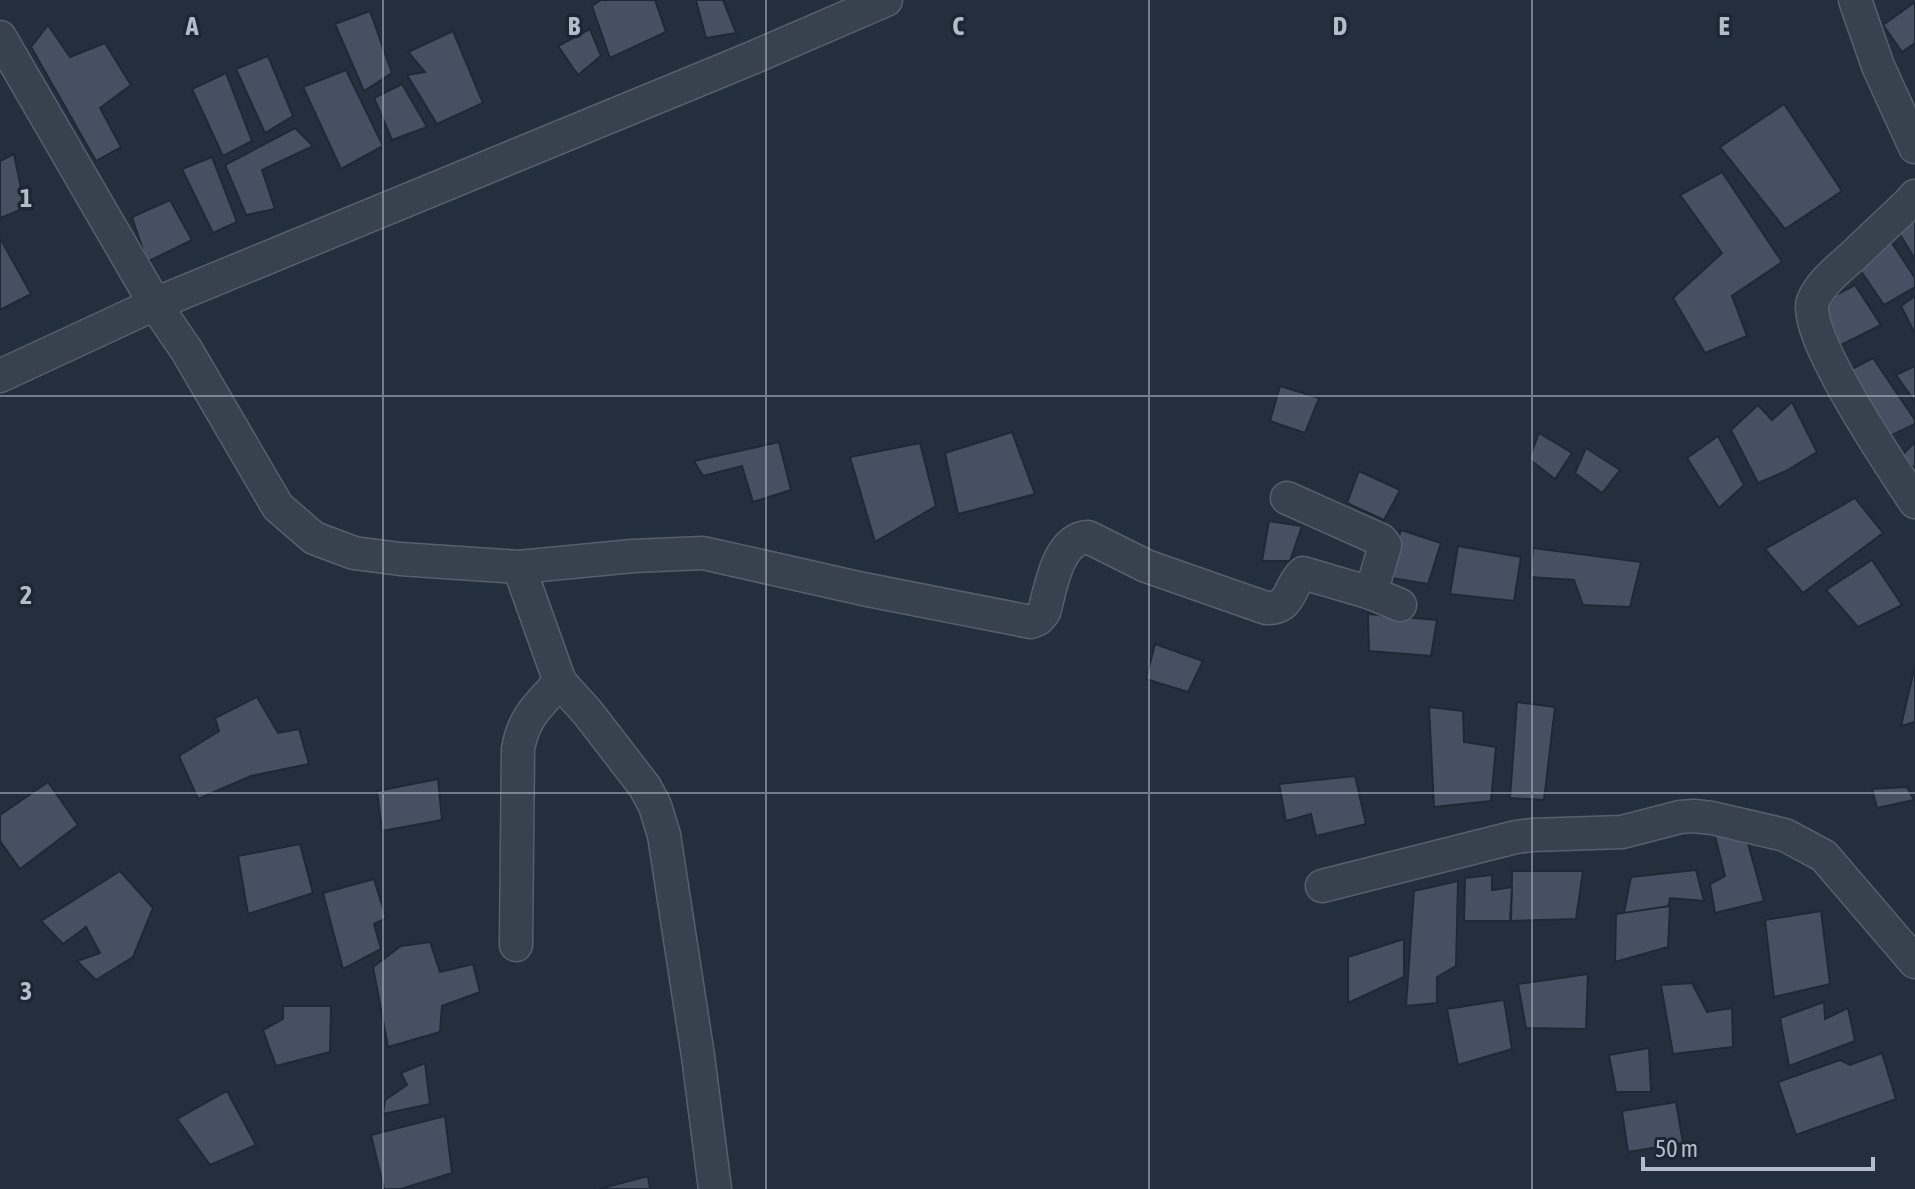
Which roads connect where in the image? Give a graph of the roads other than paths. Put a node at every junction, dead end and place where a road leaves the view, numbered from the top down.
1 (886, 0) edge
2 (1855, 0) edge
3 (0, 37) edge
4 (1915, 147) edge
5 (1915, 196) edge
6 (155, 304) junction
7 (0, 376) edge
8 (1287, 498) dead end
9 (1915, 502) edge
10 (519, 567) junction
11 (560, 682) junction
12 (1322, 886) dead end
13 (516, 945) dead end
14 (1915, 962) edge
15 (715, 1189) edge

1 - 6 street
2 - 4 street
3 - 6 street
5 - 9 street
6 - 7 street
6 - 10 street
8 - 10 street
10 - 11 street
11 - 13 street
11 - 15 street
12 - 14 street

